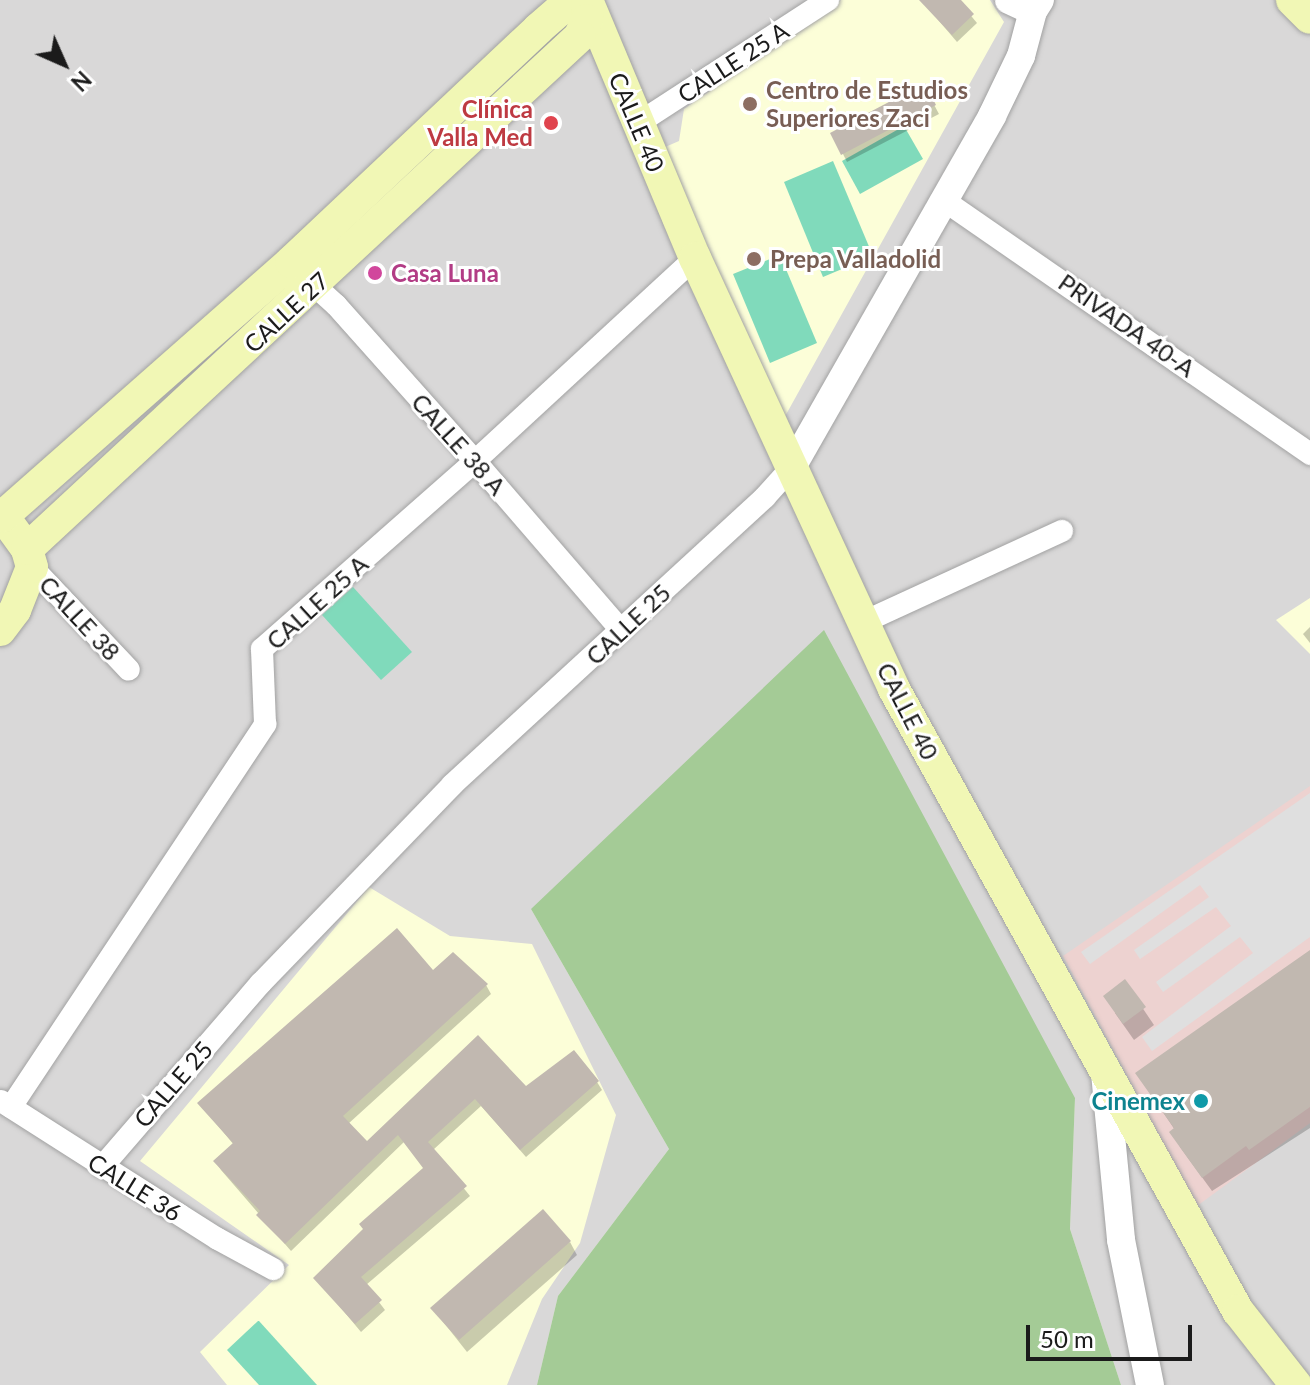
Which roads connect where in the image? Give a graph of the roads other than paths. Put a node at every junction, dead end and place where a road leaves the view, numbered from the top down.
1 (588, 0) edge
2 (828, 0) edge
3 (1292, 0) edge
4 (1027, 4) edge
5 (1310, 18) edge
6 (637, 124) junction
7 (942, 199) junction
8 (695, 258) junction
9 (291, 262) junction
10 (314, 286) junction
11 (1310, 454) edge
12 (475, 461) junction
13 (792, 467) junction
14 (2, 514) edge
15 (1062, 531) dead end
16 (30, 558) junction
17 (864, 622) junction
18 (0, 630) edge
19 (621, 630) junction
20 (129, 670) dead end
21 (1105, 1072) junction
22 (5, 1104) edge
23 (102, 1167) junction
24 (273, 1269) dead end
25 (1150, 1385) edge
26 (1296, 1385) edge

1 - 6 main road, CALLE 40
1 - 9 main road, CALLE 27
1 - 10 main road, CALLE 27
2 - 6 street, CALLE 25 A
3 - 5 main road
4 - 7 street, CALLE 25
6 - 8 main road, CALLE 40
7 - 11 street, PRIVADA 40-A
7 - 13 street, CALLE 25
8 - 12 street, CALLE 25 A
8 - 13 main road, CALLE 40
9 - 10 street, CALLE 38 A
9 - 14 main road, CALLE 27
10 - 12 street, CALLE 38 A
10 - 16 main road, CALLE 27
12 - 19 street, CALLE 38 A
12 - 22 street, CALLE 25 A
13 - 17 main road, CALLE 40
13 - 19 street, CALLE 25
14 - 16 main road, CALLE 38
15 - 17 street
16 - 18 main road, CALLE 27
16 - 20 street, CALLE 38
17 - 21 main road, CALLE 40
19 - 23 street, CALLE 25
21 - 25 street
21 - 26 main road, CALLE 40
22 - 23 street, CALLE 36
23 - 24 street, CALLE 36

